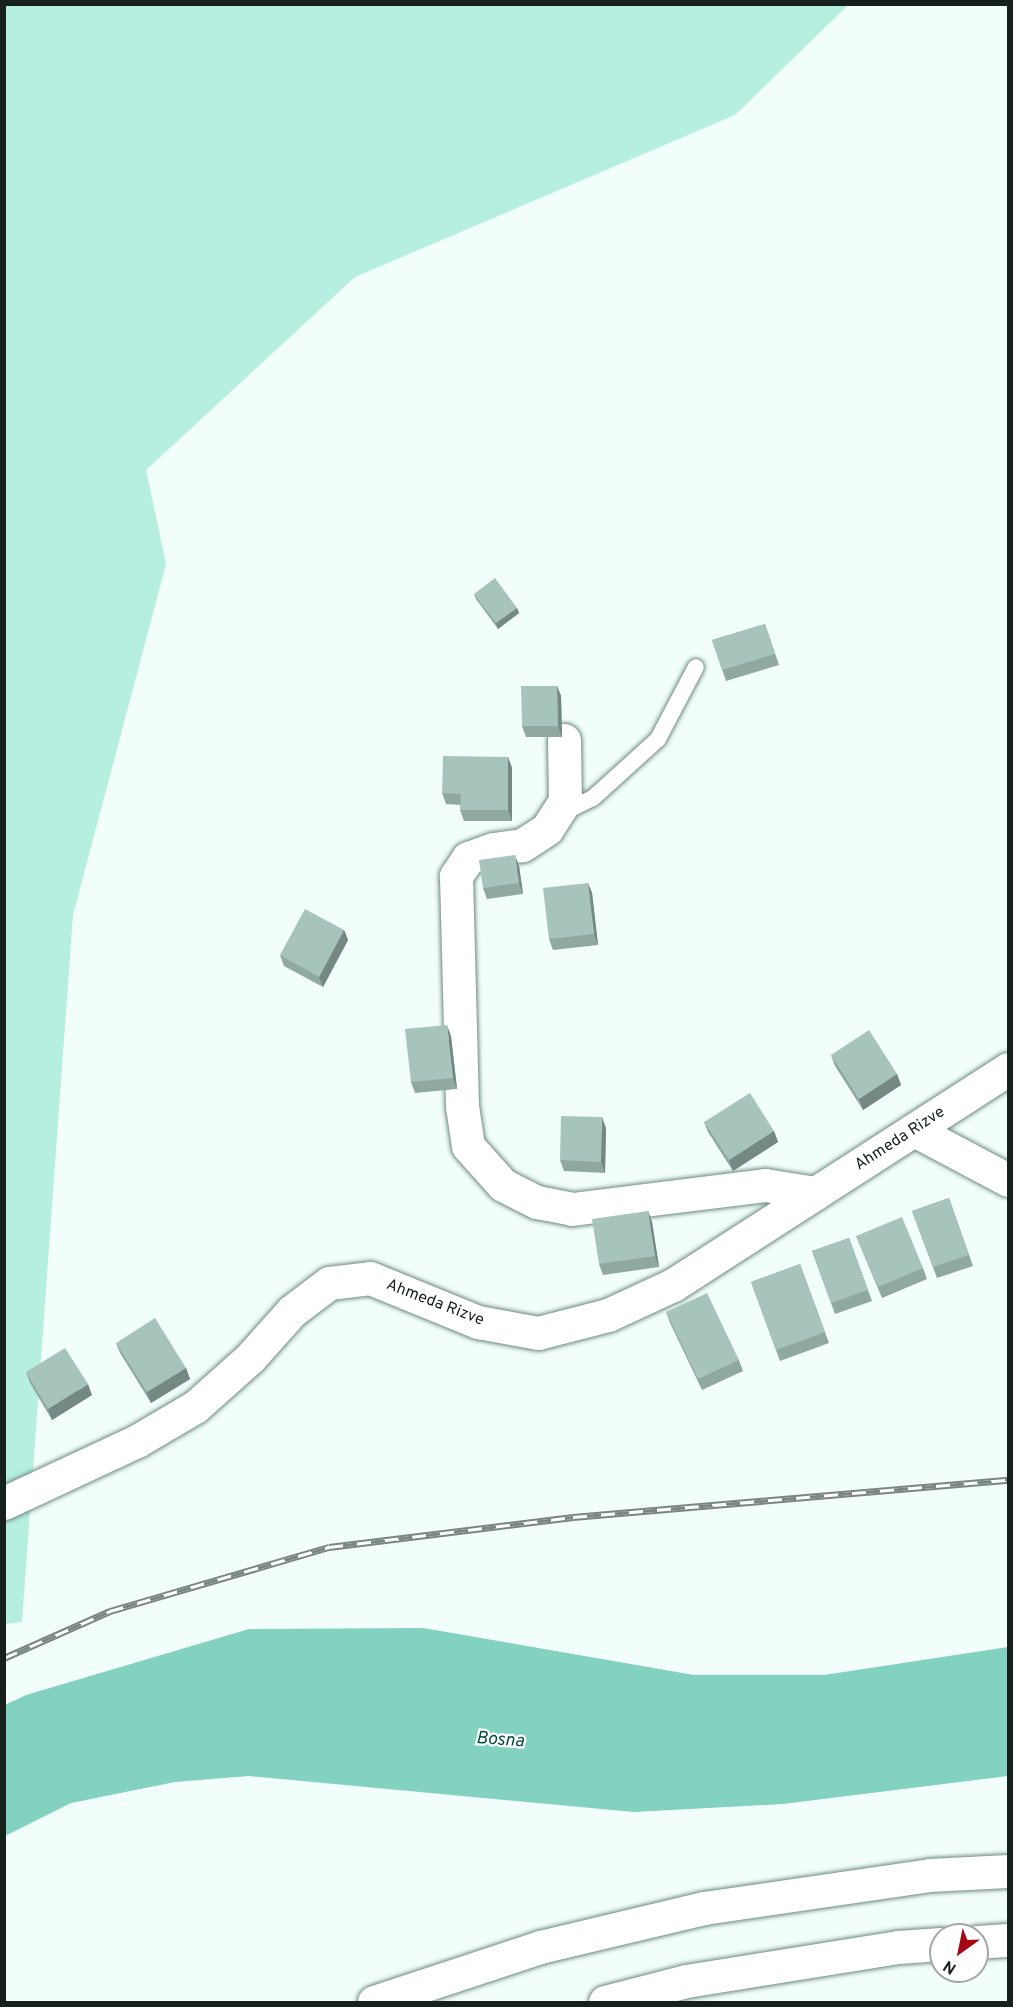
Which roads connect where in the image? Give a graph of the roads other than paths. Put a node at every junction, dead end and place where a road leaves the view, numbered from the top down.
1 (696, 667) dead end
2 (564, 740) dead end
3 (555, 816) junction
4 (1008, 1069) edge
5 (914, 1130) junction
6 (1008, 1180) edge
7 (815, 1193) junction
8 (4, 1503) edge
9 (1008, 1871) edge
10 (1008, 1940) edge
11 (989, 1941) edge
12 (929, 1945) edge
13 (374, 2002) edge
14 (605, 2002) edge

1 - 3 lane
2 - 3 main road
3 - 7 main road
4 - 5 main road, Ahmeda Rizve
5 - 6 main road
5 - 7 main road, Ahmeda Rizve
7 - 8 main road, Ahmeda Rizve
9 - 13 main road
10 - 11 main road
12 - 14 main road

